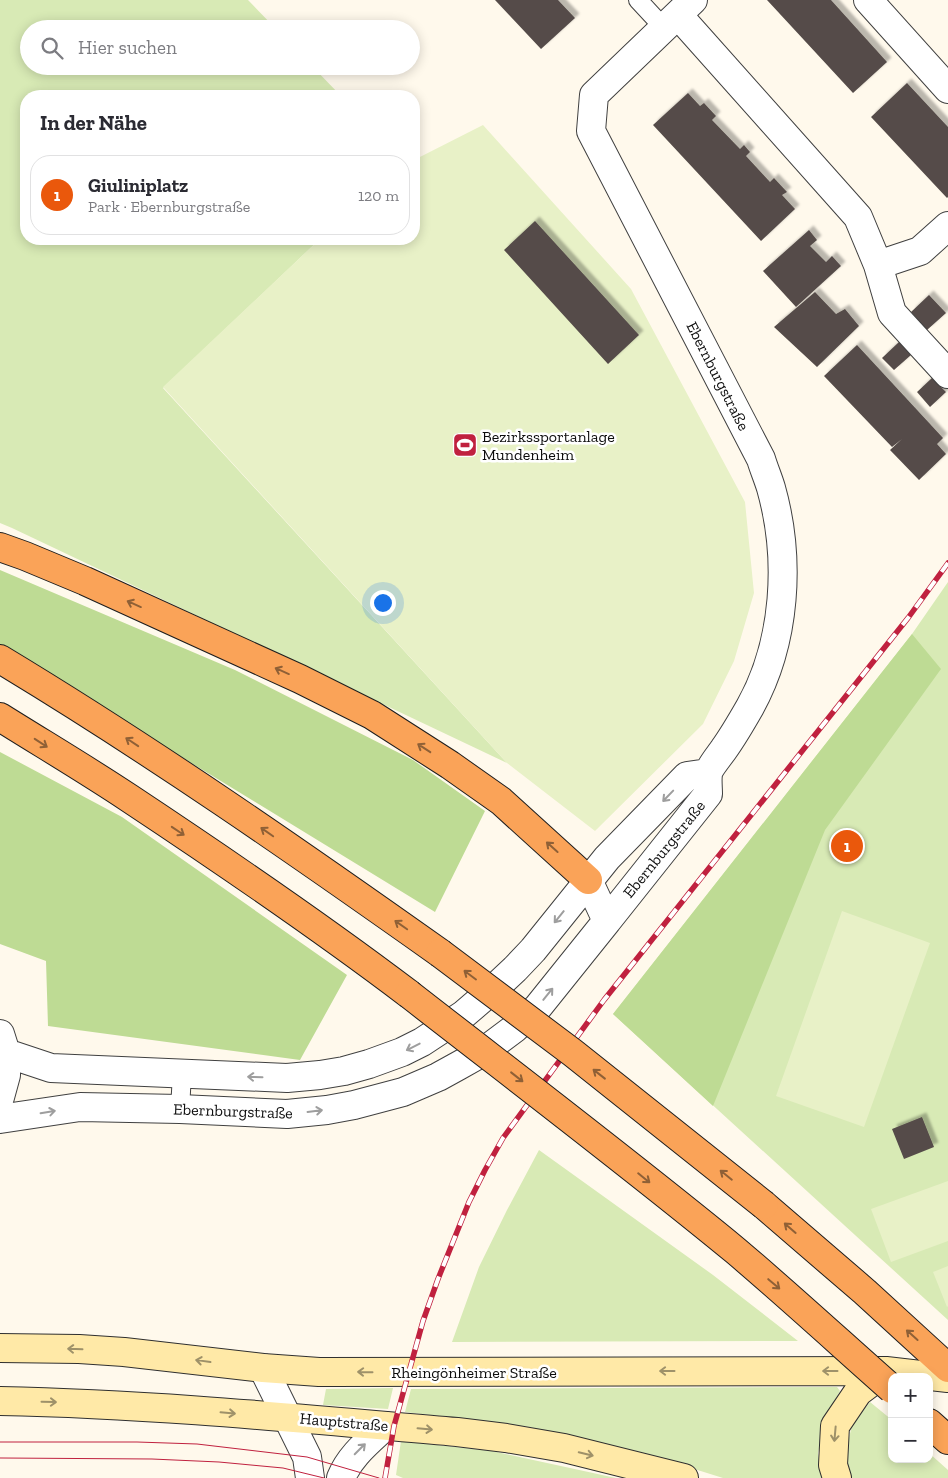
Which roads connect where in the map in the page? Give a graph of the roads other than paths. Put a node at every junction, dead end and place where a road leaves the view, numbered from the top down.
1 (638, 0) edge
2 (868, 0) edge
3 (678, 14) edge
4 (948, 89) edge
5 (948, 226) edge
6 (878, 265) junction
7 (948, 374) edge
8 (0, 547) edge
9 (0, 659) edge
10 (0, 717) edge
11 (708, 773) junction
12 (588, 880) junction
13 (607, 920) junction
14 (3, 1043) edge
15 (182, 1074) junction
16 (0, 1097) edge
17 (180, 1109) junction
18 (0, 1119) edge
19 (0, 1348) edge
20 (263, 1368) junction
21 (948, 1368) edge
22 (948, 1378) edge
23 (888, 1379) edge
24 (933, 1379) edge
25 (888, 1380) edge
26 (888, 1380) edge
27 (0, 1401) edge
28 (288, 1418) junction
29 (385, 1426) junction
30 (933, 1427) edge
31 (948, 1440) edge
32 (310, 1478) edge
33 (341, 1478) edge
34 (684, 1478) edge
35 (837, 1478) edge

1 - 3 lane
2 - 4 street
3 - 6 street
3 - 11 street, Ebernburgstraße
5 - 6 street
6 - 7 street
12 -> 8 highway
21 -> 9 highway, bridge
10 -> 23 highway, bridge
11 -> 12 street, Ebernburgstraße
11 - 13 street, Ebernburgstraße
12 - 13 street, Ebernburgstraße
12 -> 15 street, Ebernburgstraße
17 -> 13 street, Ebernburgstraße
14 - 15 street, Ebernburgstraße
14 - 16 street, Ebernburgstraße
15 - 17 lane
18 -> 17 street, Ebernburgstraße
20 -> 19 main road, Rheingönheimer Straße
25 -> 20 main road, Rheingönheimer Straße
20 - 28 street
22 - 24 main road, Rheingönheimer Straße
26 -> 35 main road
27 -> 28 main road, Hauptstraße
28 - 29 main road, Hauptstraße
28 - 32 street
33 -> 29 street
29 -> 34 main road, Hauptstraße
30 - 31 highway

